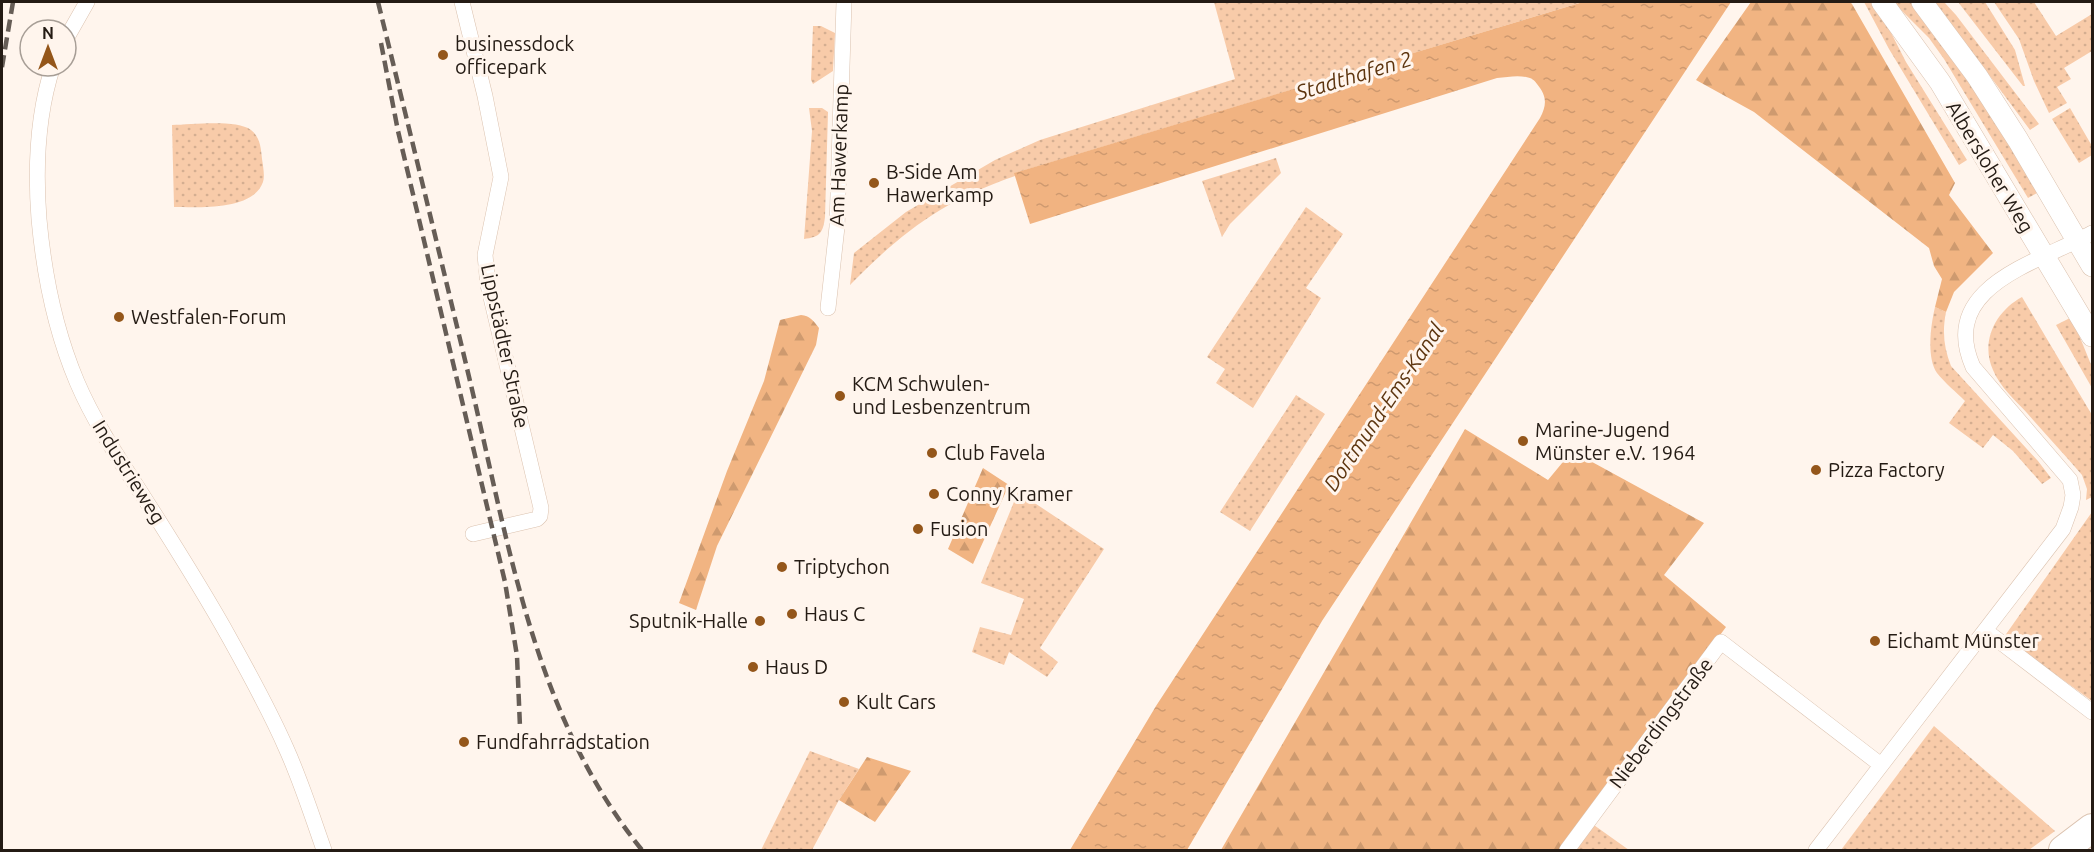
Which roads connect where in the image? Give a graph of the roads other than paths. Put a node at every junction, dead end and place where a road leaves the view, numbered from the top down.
1 (87, 2) edge
2 (462, 2) edge
3 (844, 2) edge
4 (1882, 2) edge
5 (1922, 2) edge
6 (78, 18) edge
7 (49, 78) edge
8 (2085, 237) edge
9 (2043, 255) junction
10 (2092, 266) edge
11 (828, 308) dead end
12 (2092, 336) edge
13 (473, 534) dead end
14 (1986, 630) junction
15 (2092, 712) edge
16 (1881, 765) junction
17 (2092, 828) edge
18 (324, 850) edge
19 (1566, 850) edge
20 (1816, 850) edge
21 (2062, 850) edge

1 - 6 street
2 - 13 street, Lippstädter Straße
3 - 11 street, Am Hawerkamp
4 - 9 main road, Albersloher Weg
5 - 8 main road, Albersloher Weg
7 - 18 street, Industrieweg
8 - 9 street
8 - 10 main road, Albersloher Weg
9 - 12 main road, Albersloher Weg
9 - 14 street
14 - 15 street
14 - 16 street
16 - 19 street, Nieberdingstraße
16 - 20 street
17 - 21 highway

